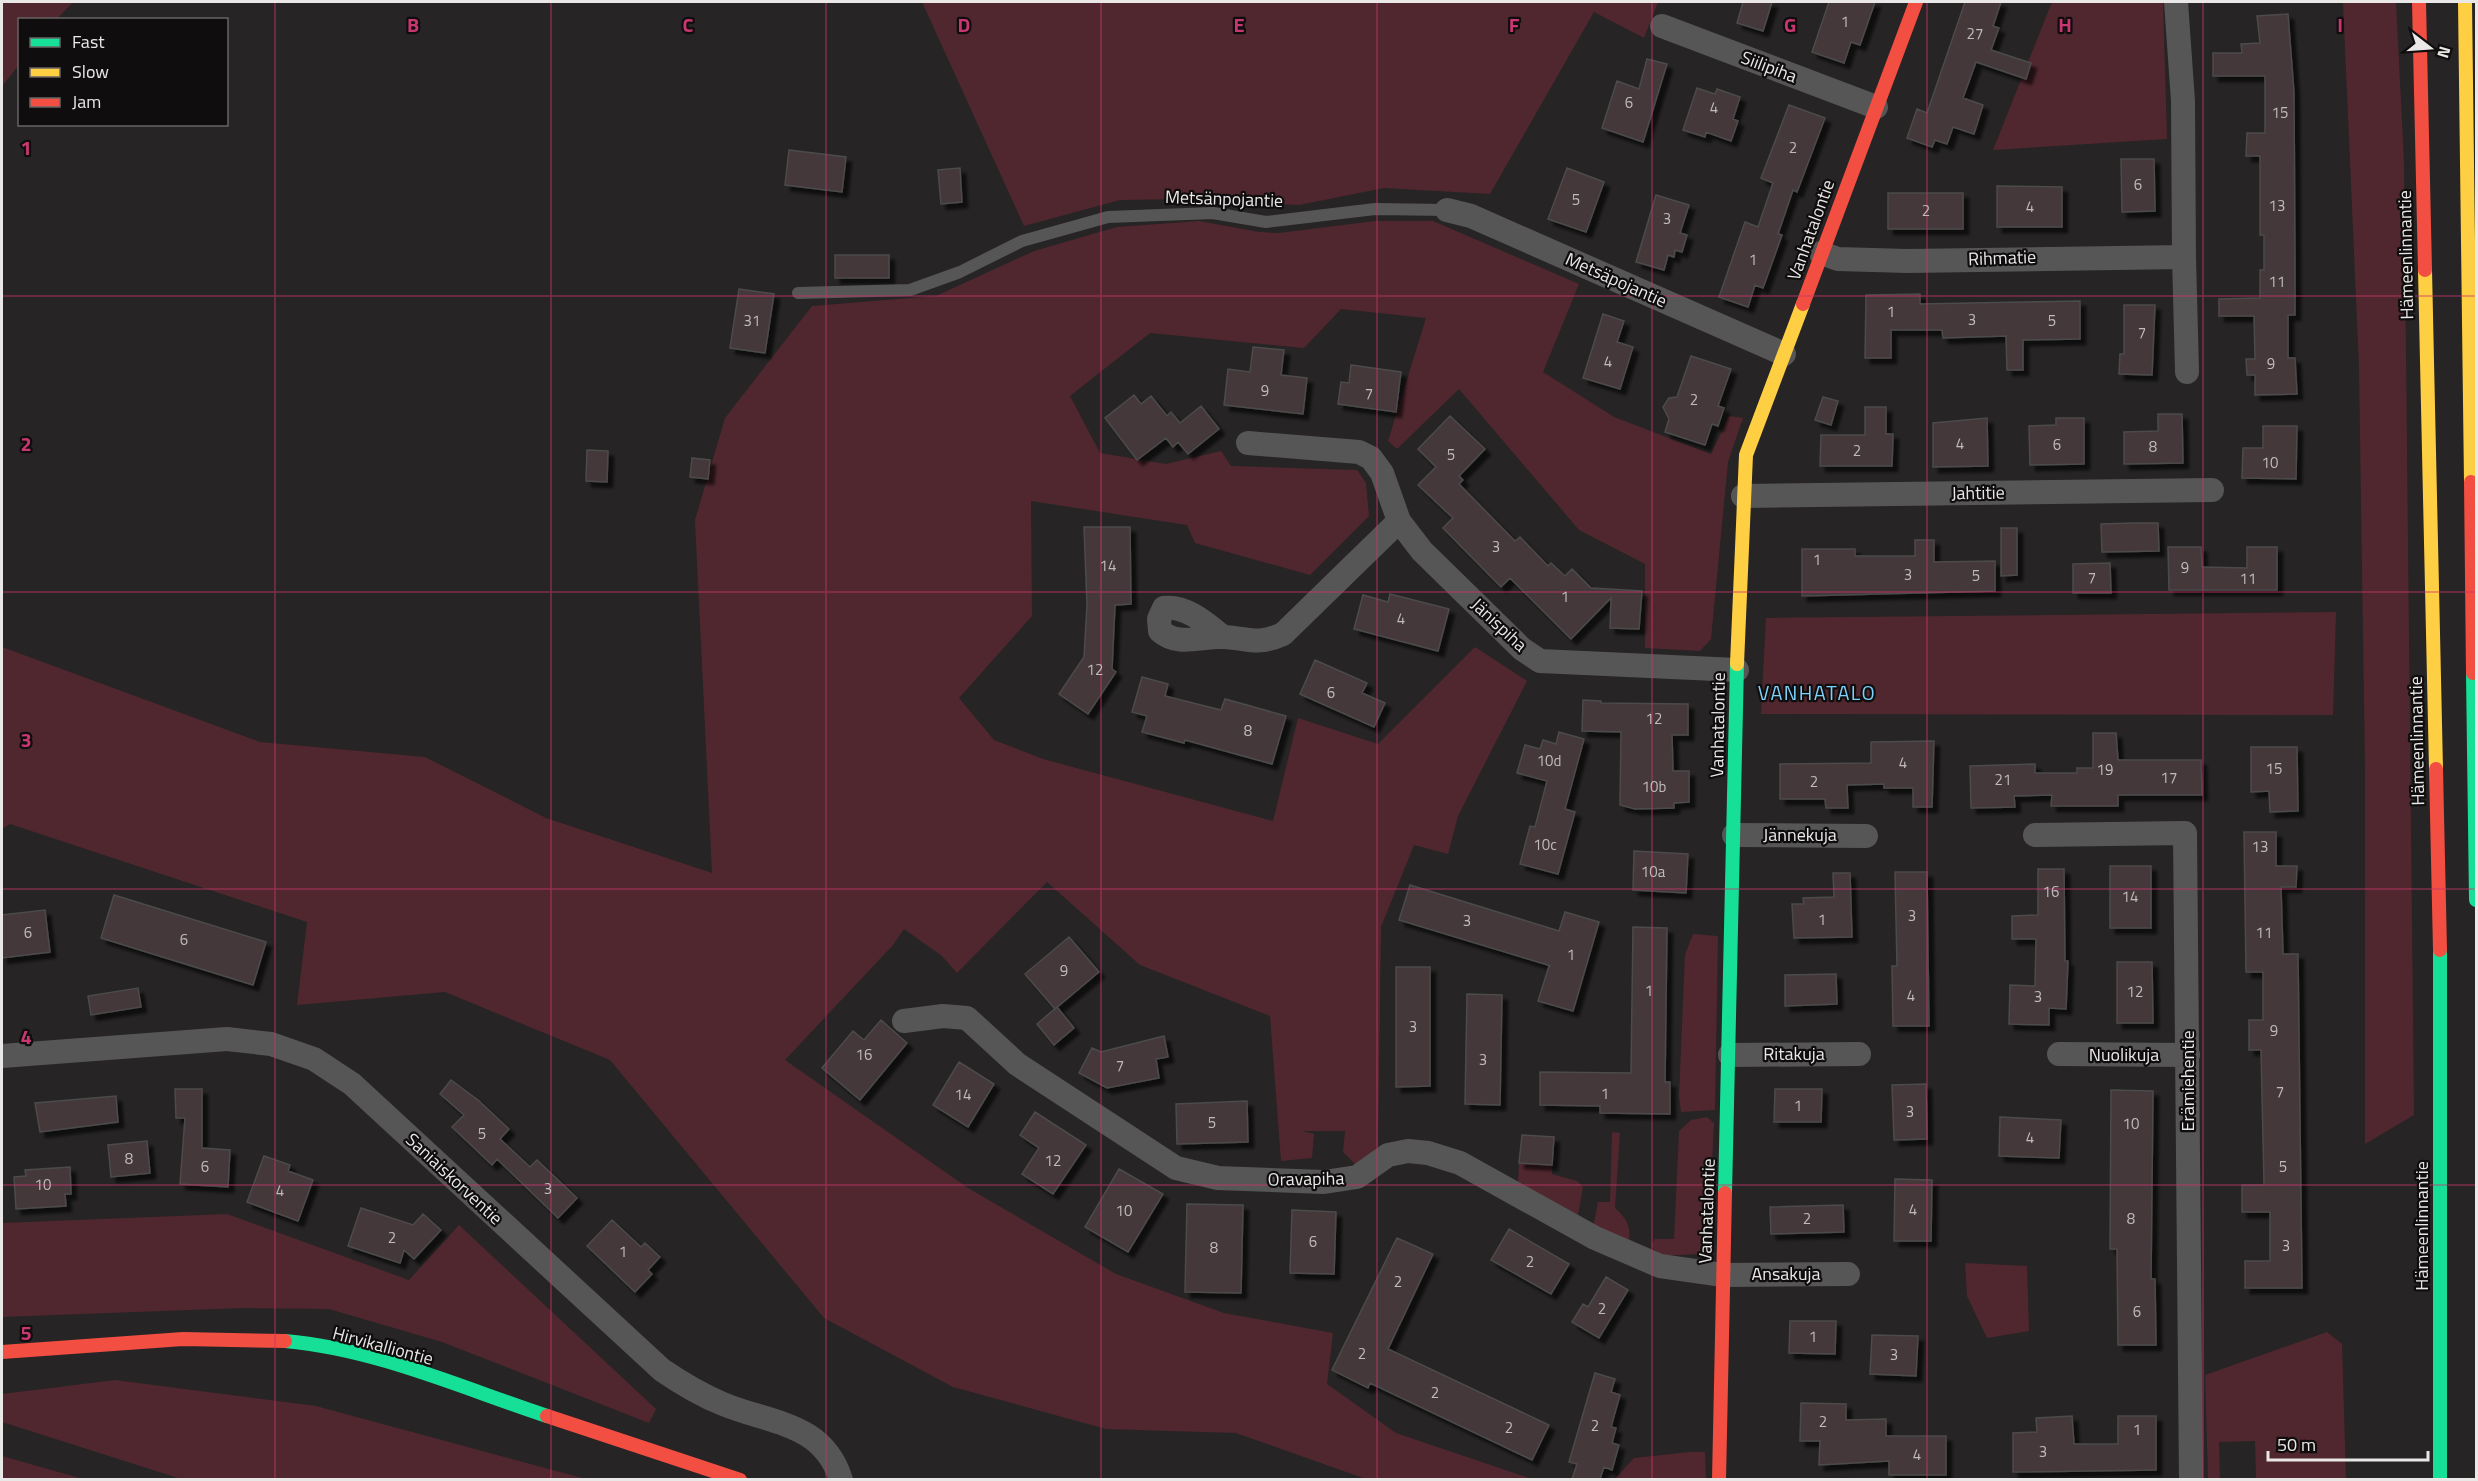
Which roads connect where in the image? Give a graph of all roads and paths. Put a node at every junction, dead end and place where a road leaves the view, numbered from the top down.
1 (1916, 2) edge
2 (2176, 2) edge
3 (2419, 2) edge
4 (2466, 5) edge
5 (1662, 26) dead end
6 (1876, 107) junction
7 (1447, 210) joint
8 (1821, 253) junction
9 (2184, 256) junction
10 (798, 293) dead end
11 (1784, 354) junction
12 (2187, 372) dead end
13 (1248, 443) dead end
14 (2212, 490) dead end
15 (1743, 496) junction
16 (1399, 521) junction
17 (1223, 637) dead end
18 (1737, 670) junction
19 (2035, 835) dead end
20 (1734, 836) junction
21 (1866, 836) dead end
22 (2476, 900) edge
23 (904, 1021) dead end
24 (1859, 1054) dead end
25 (2059, 1054) dead end
26 (1730, 1055) junction
27 (2188, 1055) junction
28 (2, 1056) edge
29 (1848, 1274) dead end
30 (1723, 1275) junction
31 (2, 1352) edge
32 (740, 1479) edge
33 (841, 1479) edge
34 (1719, 1479) edge
35 (2192, 1479) edge
36 (2440, 1479) edge

1 - 6 main road, Vanhatalontie
2 - 9 street
3 - 36 main road, Hämeenlinnantie
4 - 22 main road
5 - 6 street, Siilipiha
6 - 8 main road, Vanhatalontie
7 - 10 lane, Metsänpojantie
7 - 11 street, Metsäpojantie
8 - 9 street, Rihmatie
8 - 11 main road, Vanhatalontie
9 - 12 street
11 - 15 main road, Vanhatalontie
13 - 16 street, Jänispiha
14 - 15 street, Jahtitie
15 - 18 main road, Vanhatalontie
16 - 17 street
16 - 18 street, Jänispiha
18 - 20 main road, Vanhatalontie
19 - 27 street, Erämiehentie
20 - 21 street, Jännekuja
20 - 26 main road, Vanhatalontie
23 - 30 street, Oravapiha
24 - 26 street, Ritakuja
25 - 27 street, Nuolikuja
26 - 30 main road, Vanhatalontie
27 - 35 street, Erämiehentie
28 - 33 street, Saniaiskorventie
29 - 30 street, Ansakuja
30 - 34 main road, Vanhatalontie
31 - 32 main road, Hirvikalliontie

